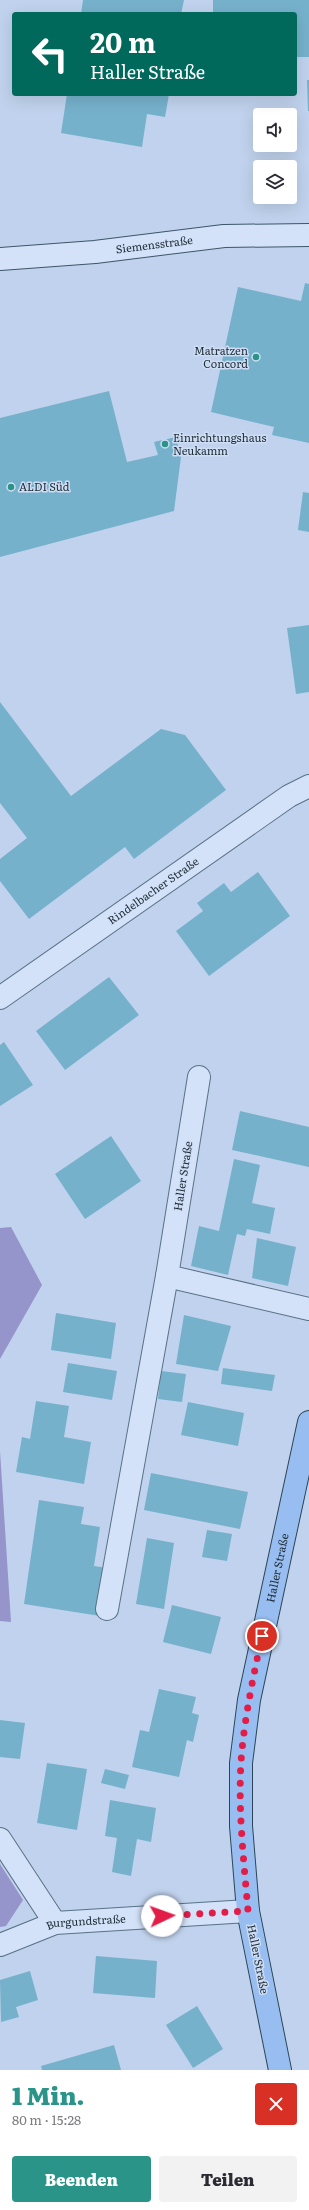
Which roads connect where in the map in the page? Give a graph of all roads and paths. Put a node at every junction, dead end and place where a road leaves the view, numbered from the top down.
1 (309, 235) edge
2 (0, 259) edge
3 (309, 786) edge
4 (0, 998) edge
5 (199, 1077) dead end
6 (167, 1276) junction
7 (309, 1309) edge
8 (309, 1422) edge
9 (107, 1609) dead end
10 (0, 1839) edge
11 (248, 1911) junction
12 (55, 1923) junction
13 (0, 1945) edge
14 (280, 2070) edge

1 - 2 street, Siemensstraße
3 - 4 street, Rindelbacher Straße
5 - 6 street, Haller Straße
6 - 7 street
6 - 9 street, Haller Straße
8 - 11 main road, Haller Straße
10 - 12 street
11 - 12 street, Burgundstraße
11 - 14 main road, Haller Straße
12 - 13 street, Burgundstraße

